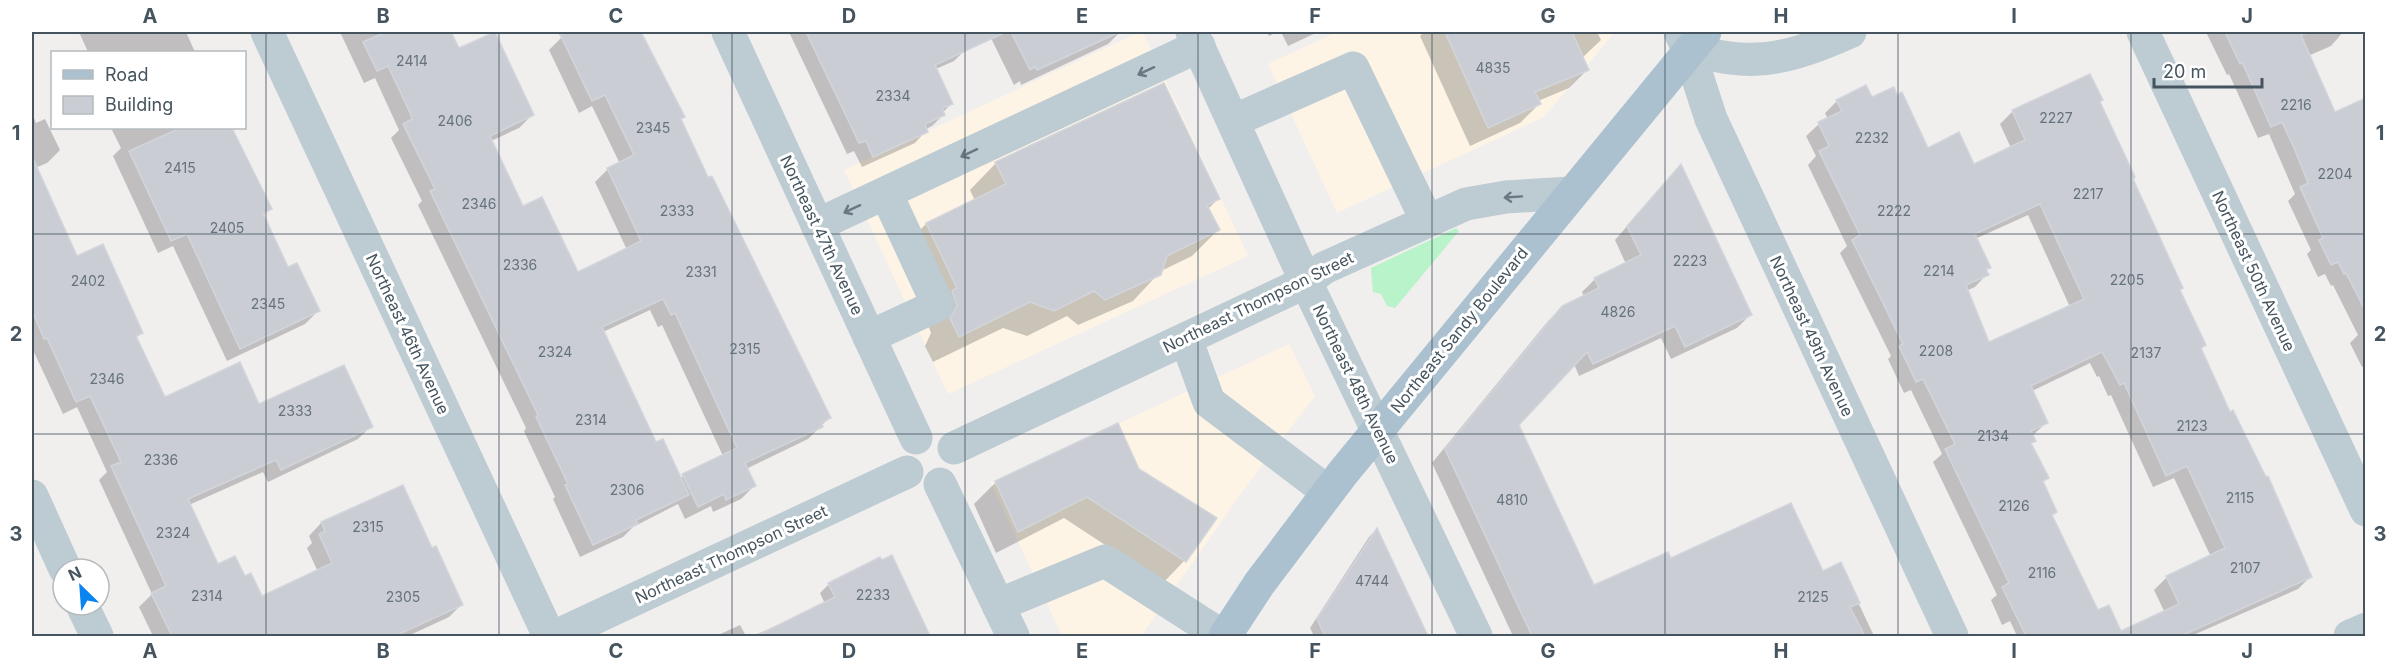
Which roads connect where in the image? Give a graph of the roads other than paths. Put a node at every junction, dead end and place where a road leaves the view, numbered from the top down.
1 (267, 32) edge
2 (728, 32) edge
3 (1850, 32) edge
4 (2144, 32) edge
5 (1692, 38) edge
6 (1196, 39) edge
7 (1233, 121) junction
8 (1571, 193) junction
9 (886, 194) junction
10 (1427, 220) junction
11 (818, 225) junction
12 (1306, 282) junction
13 (869, 337) junction
14 (1186, 339) junction
15 (1378, 429) junction
16 (916, 438) junction
17 (954, 448) junction
18 (907, 472) junction
19 (940, 484) junction
20 (1328, 492) junction
21 (32, 496) edge
22 (2366, 510) edge
23 (60, 557) edge
24 (998, 605) junction
25 (88, 617) edge
26 (2366, 629) edge
27 (97, 636) edge
28 (549, 636) edge
29 (556, 636) edge
30 (1013, 636) edge
31 (1224, 636) edge
32 (1476, 636) edge
33 (1952, 636) edge
34 (2350, 636) edge

1 - 28 street, Northeast 46th Avenue
2 - 11 street, Northeast 47th Avenue
3 - 5 street
4 - 22 street, Northeast 50th Avenue
5 - 8 main road, Northeast Sandy Boulevard
5 - 33 street, Northeast 49th Avenue
6 - 7 street, Northeast 48th Avenue
6 -> 9 street
7 - 10 street
7 - 12 street, Northeast 48th Avenue
8 -> 10 street, Northeast Thompson Street
8 - 15 main road, Northeast Sandy Boulevard
9 -> 11 street
9 - 13 street
10 - 12 street, Northeast Thompson Street
11 - 13 street, Northeast 47th Avenue
12 - 14 street, Northeast Thompson Street
12 - 15 street, Northeast 48th Avenue
13 - 16 street, Northeast 47th Avenue
14 - 17 street, Northeast Thompson Street
14 - 20 street
15 - 20 main road, Northeast Sandy Boulevard
15 - 32 street, Northeast 48th Avenue
16 - 17 street
16 - 18 street
17 - 19 street
18 - 19 street
18 - 29 street, Northeast Thompson Street
19 - 24 street
20 - 31 main road, Northeast Sandy Boulevard
21 - 23 street
24 - 30 street
24 - 31 street
25 - 27 street
26 - 34 street

